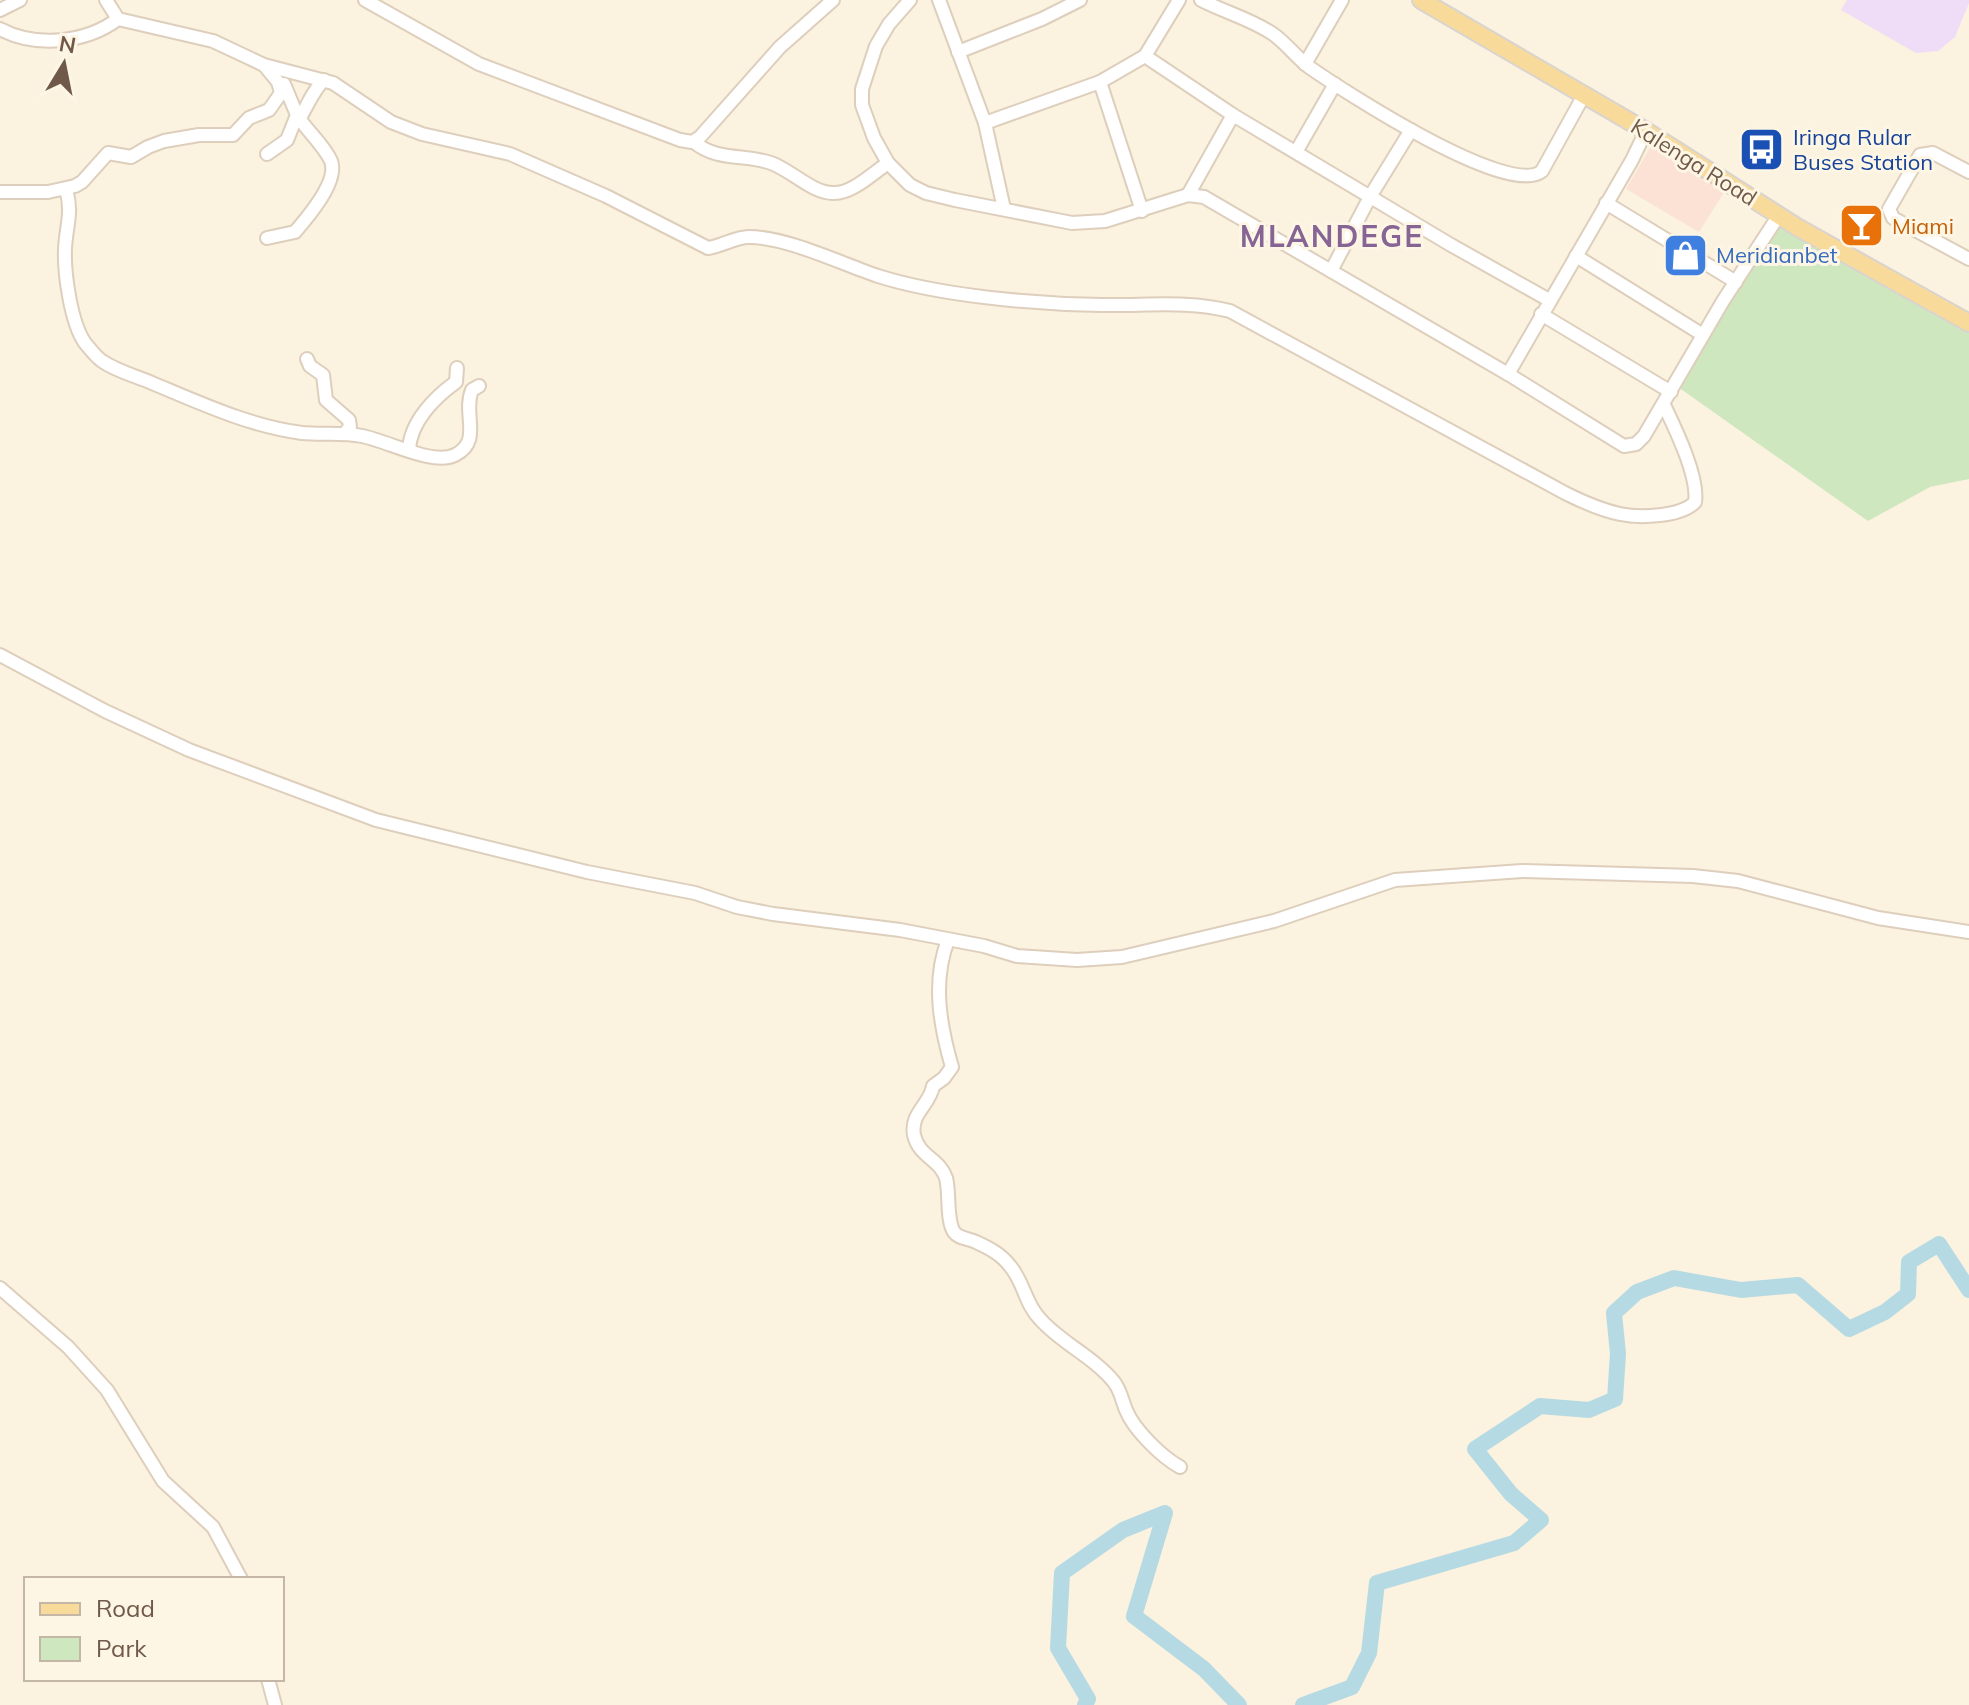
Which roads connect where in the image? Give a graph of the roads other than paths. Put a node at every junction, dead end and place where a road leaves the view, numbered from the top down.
1 (20, 0) edge
2 (106, 0) edge
3 (365, 0) edge
4 (833, 0) edge
5 (910, 0) edge
6 (939, 0) edge
7 (1080, 0) edge
8 (1179, 0) edge
9 (1201, 0) edge
10 (1342, 0) edge
11 (1421, 0) edge
12 (0, 10) edge
13 (118, 19) junction
14 (0, 29) edge
15 (958, 52) junction
16 (1145, 56) junction
17 (1305, 64) junction
18 (264, 65) junction
19 (284, 70) junction
20 (324, 80) junction
21 (1100, 82) junction
22 (1335, 84) junction
23 (1584, 95) junction
24 (1233, 115) junction
25 (298, 117) junction
26 (985, 123) junction
27 (1411, 130) junction
28 (1646, 131) junction
29 (694, 142) junction
30 (1296, 152) junction
31 (267, 154) dead end
32 (888, 163) junction
33 (1969, 172) edge
34 (66, 189) junction
35 (0, 192) edge
36 (1188, 195) junction
37 (1371, 195) junction
38 (1606, 203) junction
39 (1004, 209) junction
40 (1142, 211) junction
41 (1779, 215) junction
42 (267, 238) dead end
43 (1576, 256) junction
44 (1969, 259) edge
45 (1331, 271) junction
46 (1736, 282) junction
47 (1549, 300) junction
48 (1541, 314) junction
49 (1969, 323) edge
50 (1703, 335) junction
51 (307, 359) dead end
52 (457, 368) dead end
53 (1508, 374) junction
54 (479, 386) dead end
55 (1671, 392) junction
56 (1664, 405) junction
57 (344, 434) junction
58 (409, 450) junction
59 (0, 655) edge
60 (1969, 932) edge
61 (948, 940) junction
62 (0, 1288) edge
63 (1180, 1467) dead end
64 (240, 1577) edge
65 (269, 1681) edge
66 (275, 1705) edge

1 - 12 street
2 - 13 street
3 - 29 street
4 - 29 street
5 - 32 street
6 - 15 street
7 - 15 street
8 - 16 street
9 - 17 street
10 - 17 street
11 - 23 main road, Kalenga Road
13 - 14 street
13 - 18 street
15 - 26 street
16 - 21 street
16 - 24 street
17 - 22 street
18 - 19 street
18 - 34 street
19 - 20 street
19 - 25 street
20 - 25 street
20 - 56 street
21 - 26 street
21 - 40 street
22 - 27 street
22 - 30 street
23 - 27 street
23 - 28 main road, Kalenga Road
24 - 30 street
24 - 36 street
25 - 31 street
25 - 42 street
26 - 39 street
27 - 37 street
28 - 38 street
28 - 41 main road, Kalenga Road
29 - 32 street
30 - 37 street
32 - 39 street
33 - 44 street
34 - 35 street
34 - 57 street
36 - 40 street
36 - 45 street
37 - 45 street
37 - 47 street
38 - 43 street
38 - 46 street
39 - 40 street
41 - 46 street
41 - 49 main road, Kalenga Road
43 - 47 street
43 - 50 street
45 - 53 street
46 - 50 street
47 - 48 street
48 - 53 street
48 - 55 street
50 - 55 street
51 - 57 street
52 - 58 street
53 - 56 street
54 - 58 street
55 - 56 street
57 - 58 street
59 - 61 street
60 - 61 street
61 - 63 street
62 - 64 street
65 - 66 street

